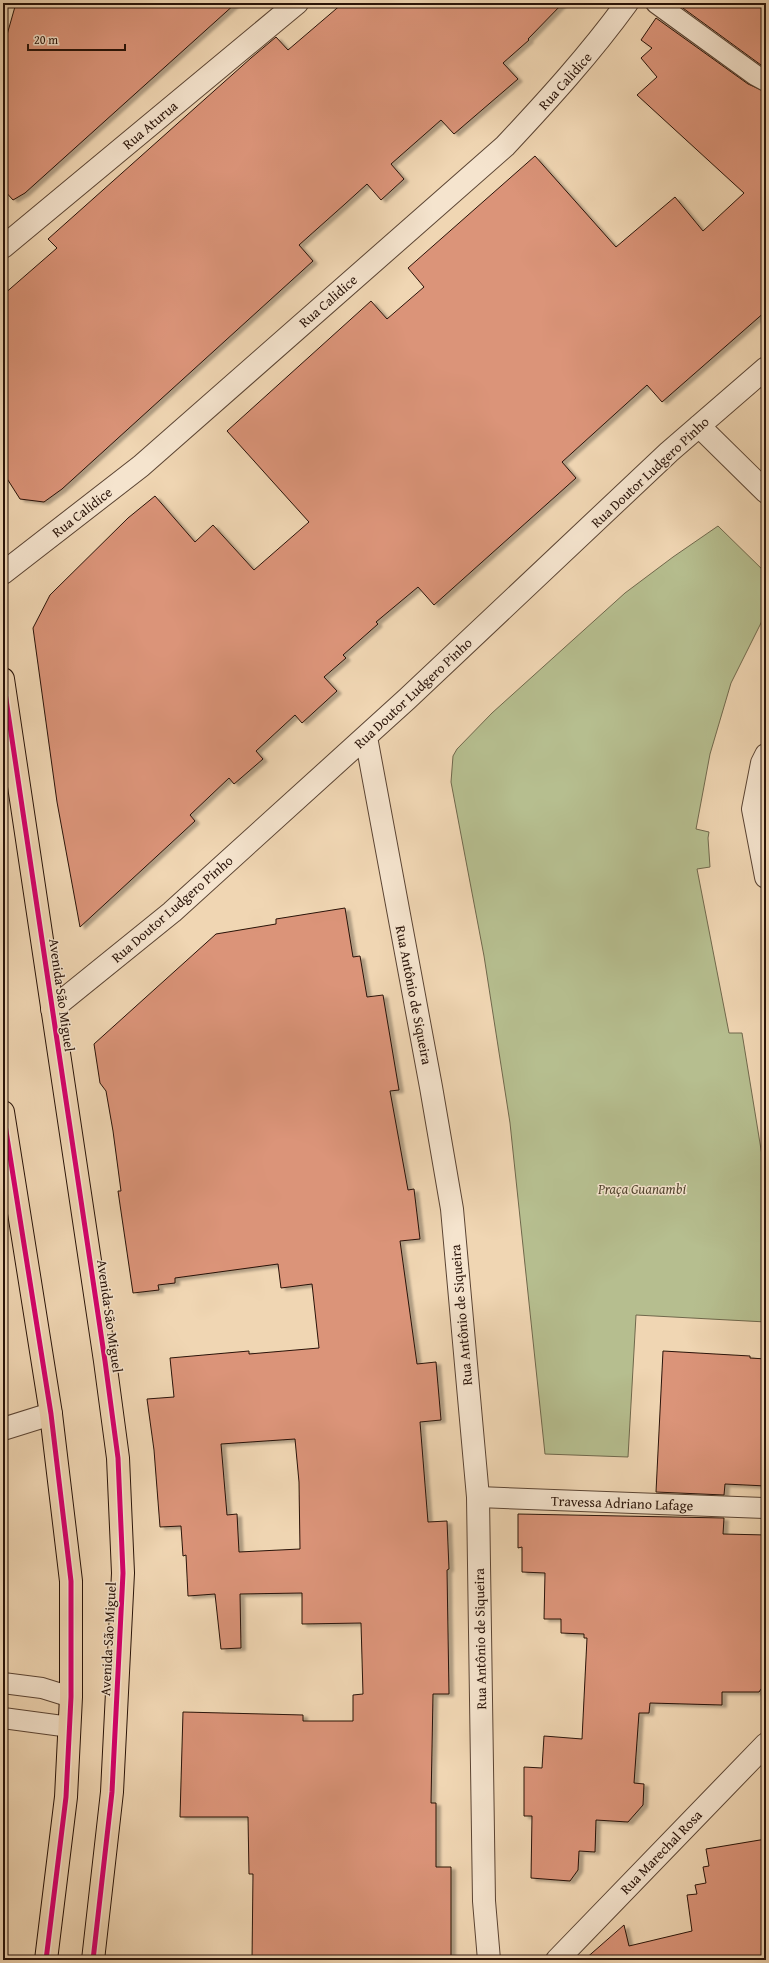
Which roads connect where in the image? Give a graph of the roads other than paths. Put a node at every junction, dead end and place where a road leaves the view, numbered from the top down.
1 (297, 3) edge
2 (627, 3) edge
3 (656, 3) edge
4 (766, 81) edge
5 (3, 247) edge
6 (766, 368) edge
7 (699, 426) junction
8 (766, 492) edge
9 (3, 574) edge
10 (3, 679) edge
11 (366, 737) junction
12 (766, 754) edge
13 (766, 877) edge
14 (52, 1009) junction
15 (3, 1112) edge
16 (4, 1134) edge
17 (51, 1414) junction
18 (3, 1429) edge
19 (478, 1497) junction
20 (766, 1508) edge
21 (3, 1683) edge
22 (71, 1697) junction
23 (3, 1718) edge
24 (70, 1727) junction
25 (766, 1744) edge
26 (484, 1901) junction
27 (46, 1960) edge
28 (94, 1960) edge
29 (476, 1960) edge
30 (489, 1960) edge
31 (557, 1960) edge

1 - 5 street, Rua Aturua
2 - 9 street, Rua Calidice
3 - 4 lane
6 - 7 street, Rua Doutor Ludgero Pinho
7 - 8 street
7 - 11 street, Rua Doutor Ludgero Pinho
10 - 14 main road, Avenida São Miguel
11 - 14 street, Rua Doutor Ludgero Pinho
11 - 19 street, Rua Antônio de Siqueira
12 - 13 street
14 - 28 main road, Avenida São Miguel
15 - 16 main road
16 - 17 main road
17 - 18 street
17 - 22 main road
19 - 20 lane, Travessa Adriano Lafage
19 - 26 street, Rua Antônio de Siqueira
21 - 22 lane
22 - 24 main road
23 - 24 lane
24 - 27 main road
25 - 31 street, Rua Marechal Rosa
26 - 29 street, Rua Antônio de Siqueira
26 - 30 street, Rua Antônio de Siqueira

